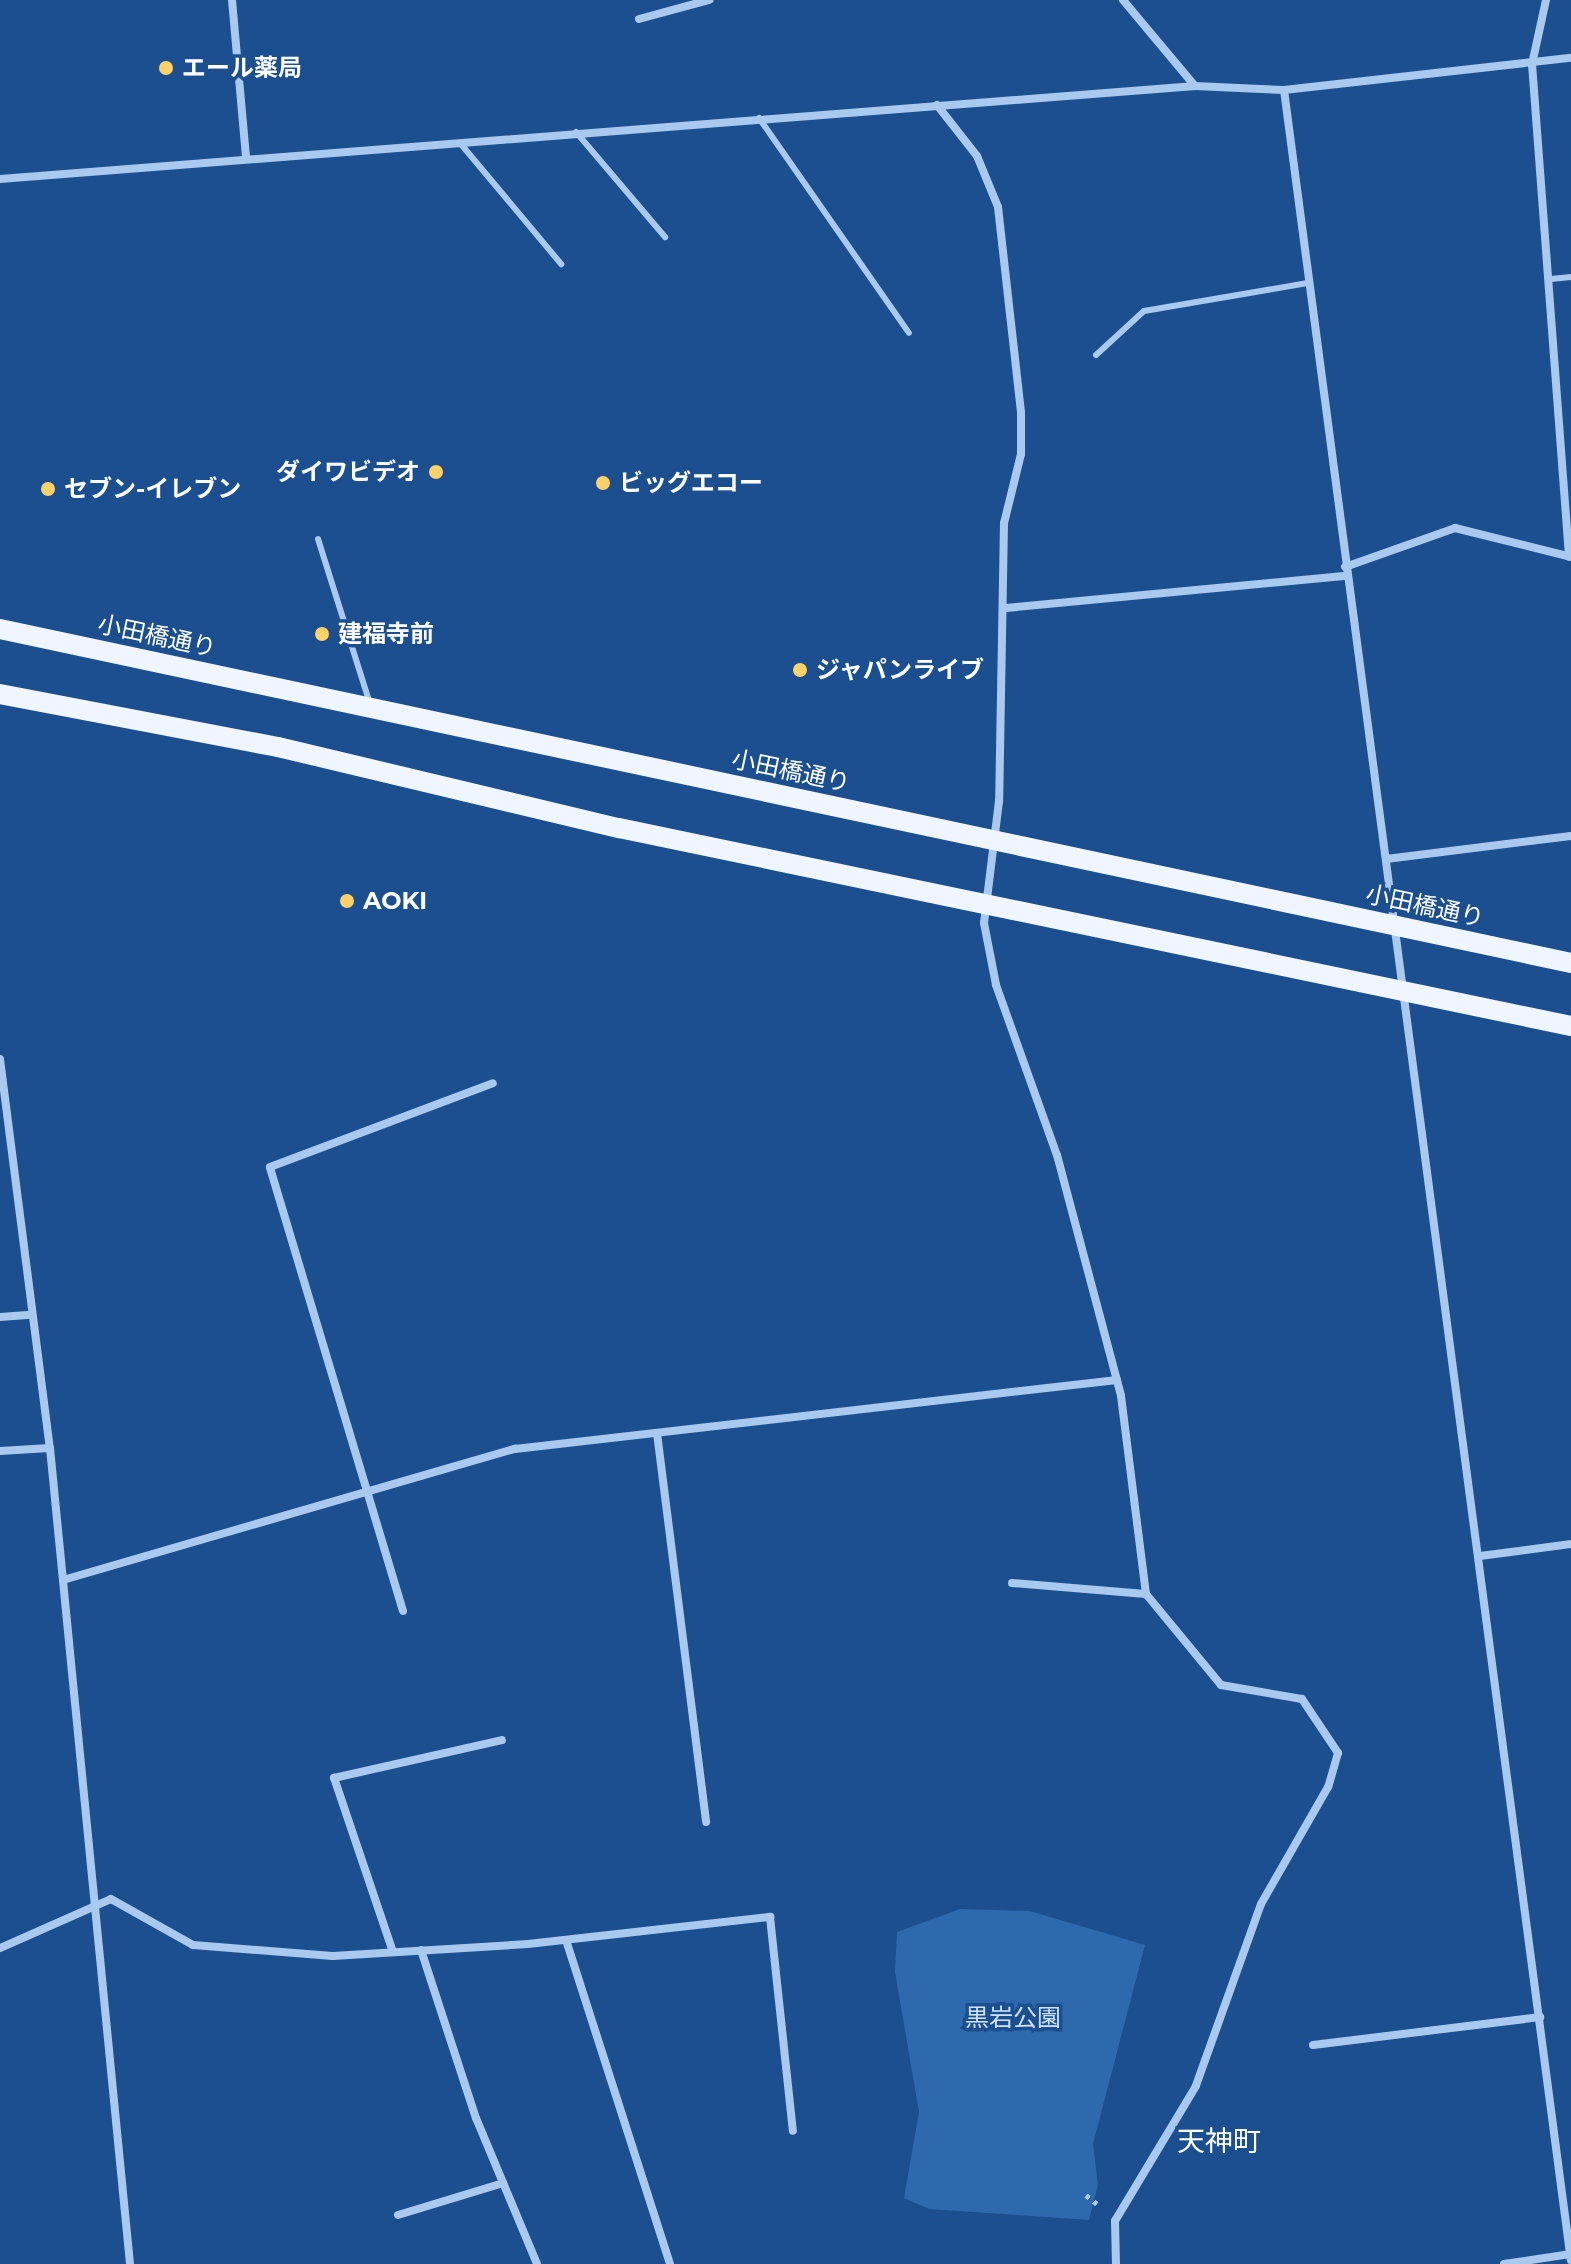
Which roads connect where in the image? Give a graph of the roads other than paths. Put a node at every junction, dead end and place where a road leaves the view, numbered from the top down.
1 (232, 0) edge
2 (709, 0) edge
3 (1123, 0) edge
4 (1546, 0) edge
5 (639, 19) dead end
6 (1571, 58) edge
7 (1532, 64) junction
8 (1195, 86) junction
9 (1284, 90) junction
10 (937, 105) junction
11 (759, 118) junction
12 (576, 132) junction
13 (458, 141) junction
14 (246, 156) junction
15 (0, 179) edge
16 (665, 237) dead end
17 (561, 264) dead end
18 (1571, 277) edge
19 (1551, 279) junction
20 (1308, 283) junction
21 (909, 333) dead end
22 (1096, 355) dead end
23 (1566, 391) edge
24 (318, 539) dead end
25 (1570, 557) edge
26 (1346, 572) junction
27 (1006, 608) junction
28 (0, 629) edge
29 (0, 694) edge
30 (373, 708) junction
31 (1571, 836) edge
32 (992, 841) junction
33 (1386, 859) junction
34 (985, 905) junction
35 (1398, 927) junction
36 (1571, 963) edge
37 (1406, 991) junction
38 (1571, 1026) edge
39 (0, 1059) edge
40 (493, 1083) dead end
41 (31, 1315) junction
42 (0, 1317) edge
43 (1117, 1380) junction
44 (657, 1433) junction
45 (50, 1448) junction
46 (0, 1451) edge
47 (362, 1492) junction
48 (1571, 1544) edge
49 (1480, 1556) junction
50 (63, 1580) junction
51 (1012, 1583) dead end
52 (1146, 1594) junction
53 (403, 1611) dead end
54 (502, 1740) dead end
55 (706, 1822) dead end
56 (95, 1901) junction
57 (566, 1940) junction
58 (0, 1948) edge
59 (421, 1950) junction
60 (393, 1952) junction
61 (1540, 2017) junction
62 (1313, 2045) dead end
63 (793, 2131) dead end
64 (503, 2183) junction
65 (398, 2215) dead end
66 (1571, 2256) edge
67 (130, 2264) edge
68 (537, 2264) edge
69 (670, 2264) edge
70 (1116, 2264) edge
71 (1504, 2264) edge

1 - 14 street
2 - 5 street
3 - 8 street
4 - 7 street
6 - 7 street
7 - 9 street
7 - 19 street
8 - 9 street
8 - 10 street
9 - 20 street
10 - 11 street
10 - 27 street
11 - 12 street
11 - 21 lane
12 - 13 street
12 - 16 lane
13 - 14 street
13 - 17 lane
14 - 15 street
18 - 19 lane
19 - 23 street
20 - 22 lane
20 - 26 street
23 - 25 street
24 - 30 lane
25 - 26 street
26 - 27 street
26 - 33 street
27 - 32 street
28 - 30 main road, 小田橋通り
29 - 34 main road
30 - 32 main road, 小田橋通り
31 - 33 street
32 - 34 street
32 - 35 main road, 小田橋通り
33 - 35 street
34 - 37 main road
34 - 43 street
35 - 36 main road, 小田橋通り
35 - 37 street
37 - 38 main road
37 - 49 street
39 - 41 street
40 - 47 street
41 - 42 street
41 - 45 street
43 - 44 street
43 - 52 street
44 - 47 street
44 - 55 street
45 - 46 street
45 - 50 street
47 - 50 street
47 - 53 street
48 - 49 street
49 - 61 street
50 - 56 street
51 - 52 street
52 - 70 street
54 - 60 street
56 - 58 street
56 - 60 street
56 - 67 street
57 - 59 street
57 - 63 street
57 - 69 street
59 - 60 street
59 - 64 street
61 - 62 street
61 - 66 street
64 - 65 street
64 - 68 street
66 - 71 street

